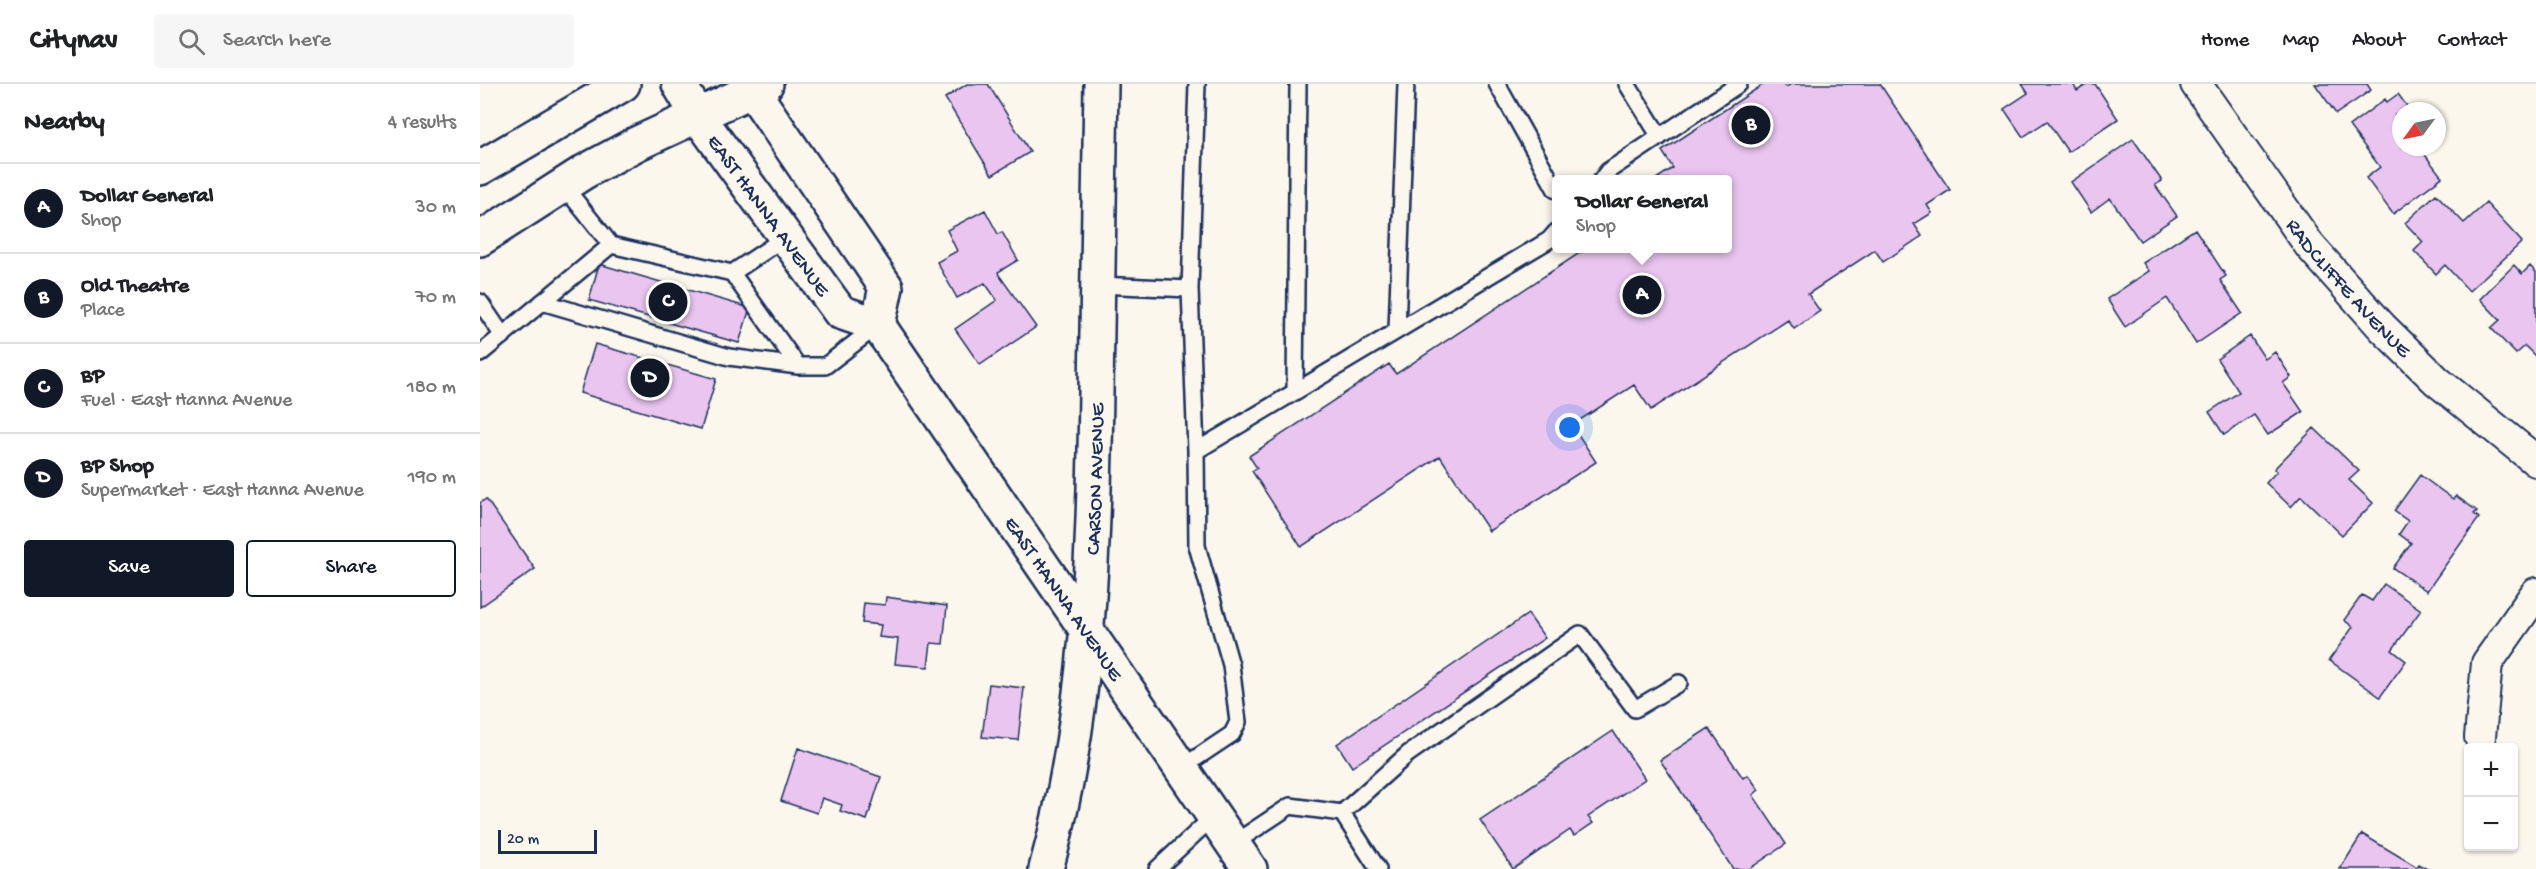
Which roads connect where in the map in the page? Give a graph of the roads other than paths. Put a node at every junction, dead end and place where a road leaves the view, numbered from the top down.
1 (623, 84) edge
2 (679, 84) edge
3 (1101, 84) edge
4 (1197, 84) edge
5 (1298, 84) edge
6 (1406, 84) edge
7 (1497, 84) edge
8 (1626, 84) edge
9 (1738, 84) edge
10 (2196, 84) edge
11 (756, 86) edge
12 (698, 116) junction
13 (1660, 137) junction
14 (480, 168) edge
15 (1605, 175) edge
16 (1552, 181) edge
17 (563, 185) junction
18 (1552, 236) edge
19 (786, 237) junction
20 (480, 239) edge
21 (611, 245) junction
22 (732, 273) junction
23 (1098, 285) junction
24 (1190, 289) junction
25 (480, 302) edge
26 (542, 302) junction
27 (878, 325) junction
28 (1397, 330) junction
29 (503, 336) junction
30 (480, 354) edge
31 (798, 366) junction
32 (1295, 391) junction
33 (1196, 451) junction
34 (2536, 461) edge
35 (2536, 592) edge
36 (1087, 631) junction
37 (1679, 683) dead end
38 (2480, 737) dead end
39 (1181, 768) junction
40 (1342, 813) junction
41 (1214, 816) junction
42 (1242, 857) edge
43 (1160, 868) edge
44 (1046, 869) edge
45 (1378, 869) edge

1 - 14 main road
2 - 12 main road, EAST HANNA AVENUE
3 - 23 main road, CARSON AVENUE
4 - 24 lane
5 - 32 lane
6 - 28 lane
7 - 16 lane
8 - 13 lane
9 - 13 lane
10 - 34 street, RADCLIFFE AVENUE
11 - 12 main road
11 - 27 main road
12 - 17 main road
12 - 19 main road, EAST HANNA AVENUE
13 - 15 lane
17 - 20 main road
17 - 21 lane
18 - 28 lane
19 - 22 lane
19 - 27 main road, EAST HANNA AVENUE
21 - 22 lane
21 - 26 lane
22 - 31 lane
23 - 24 lane
23 - 36 main road, CARSON AVENUE
24 - 33 lane
25 - 29 lane
26 - 29 lane
26 - 31 lane
27 - 31 lane
27 - 36 main road, EAST HANNA AVENUE
28 - 32 lane
29 - 30 lane
32 - 33 lane
33 - 39 lane
35 - 38 street
36 - 39 main road, EAST HANNA AVENUE
36 - 44 main road, CARSON AVENUE
37 - 40 lane
39 - 41 main road, EAST HANNA AVENUE
40 - 42 lane
40 - 45 lane
41 - 42 main road, EAST HANNA AVENUE
41 - 43 lane

